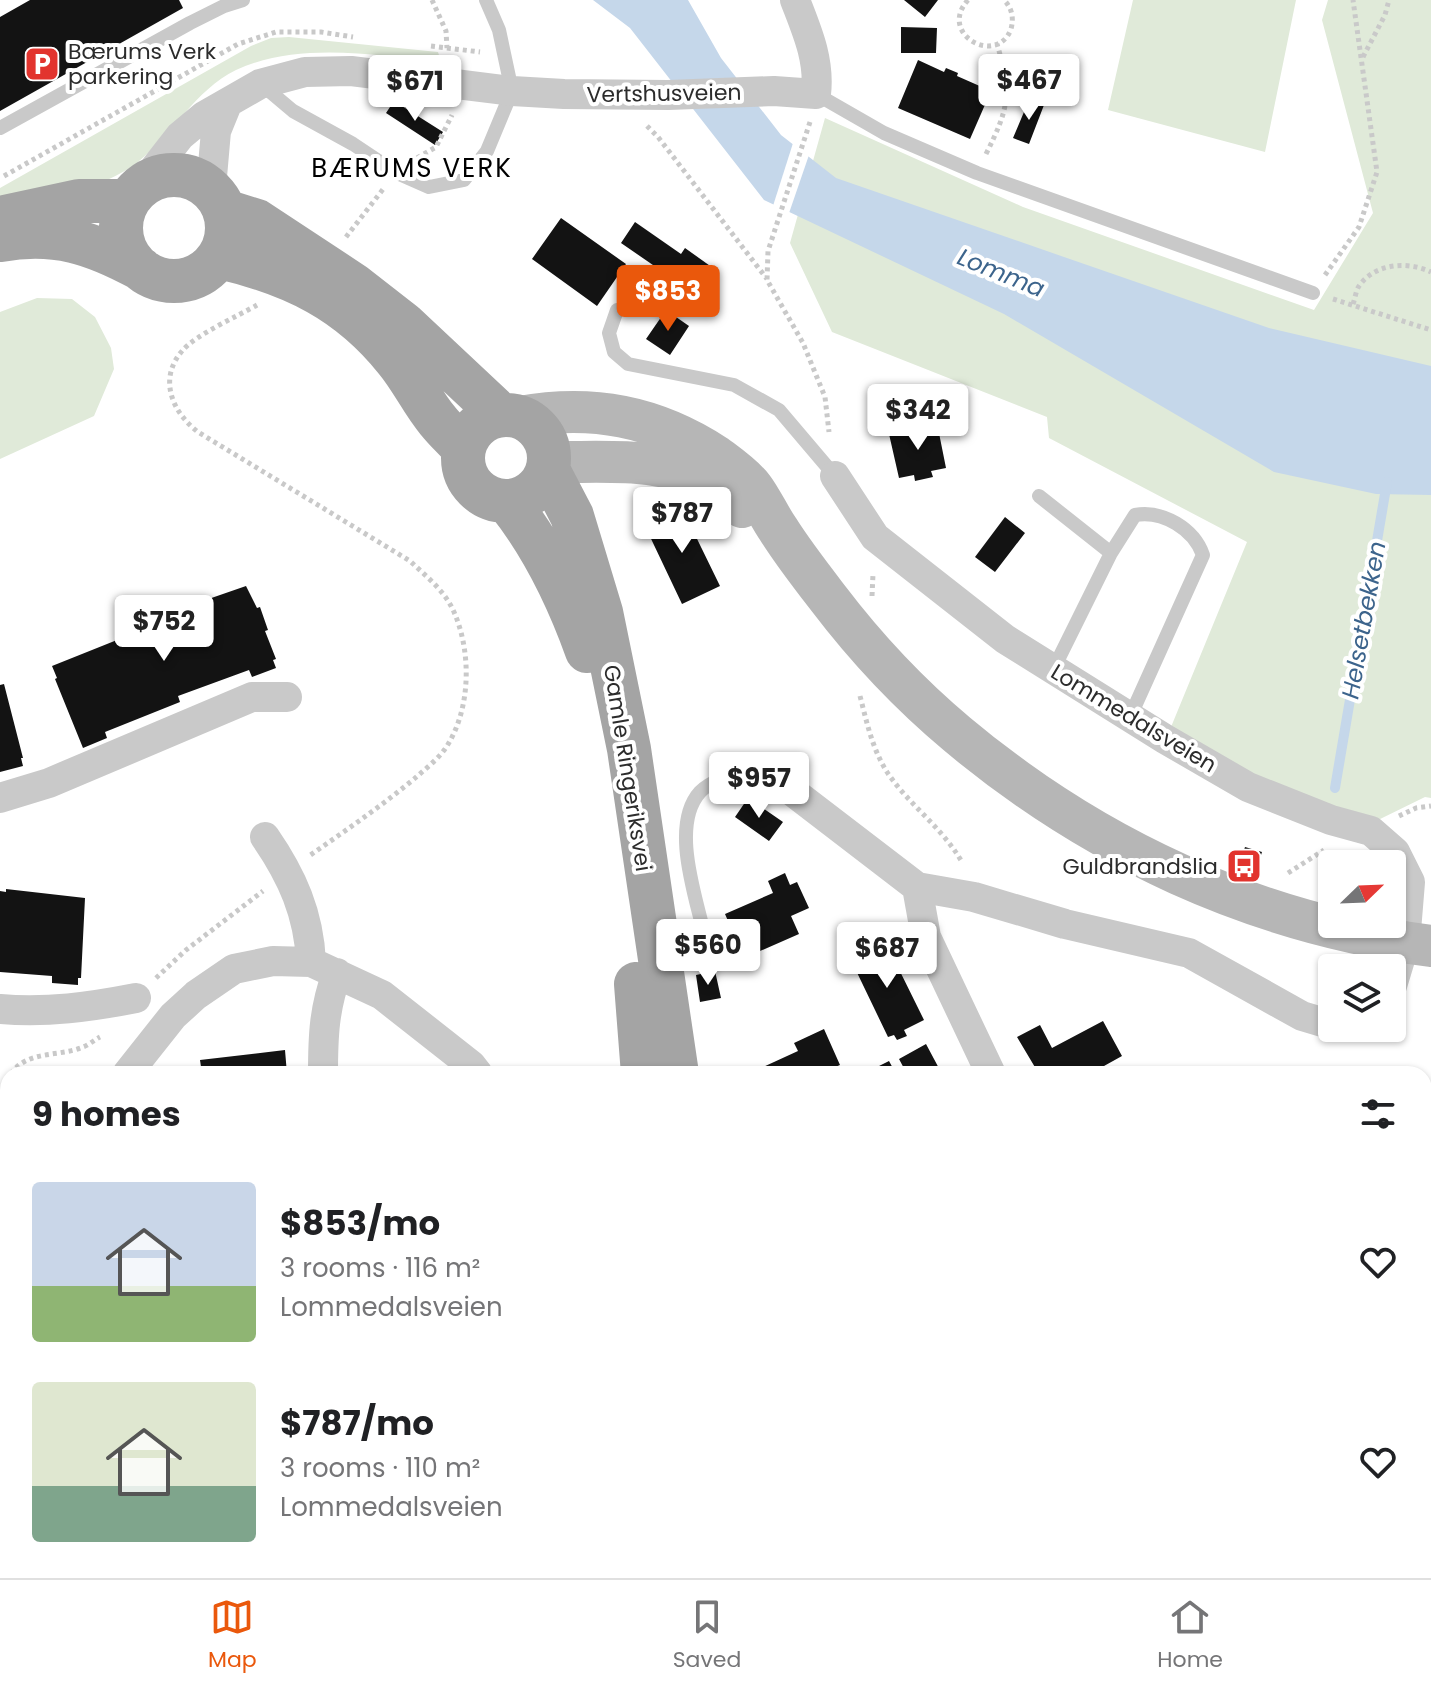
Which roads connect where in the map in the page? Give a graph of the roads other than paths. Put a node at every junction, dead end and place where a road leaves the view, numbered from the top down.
1 (243, 0) edge
2 (486, 0) edge
3 (795, 0) edge
4 (260, 84) junction
5 (512, 91) junction
6 (815, 103) junction
7 (227, 104) junction
8 (0, 128) edge
9 (134, 194) junction
10 (218, 200) junction
11 (0, 218) edge
12 (0, 240) edge
13 (220, 257) junction
14 (141, 269) junction
15 (1313, 293) road end
16 (617, 310) dead end
17 (510, 416) junction
18 (463, 448) junction
19 (549, 466) junction
20 (835, 476) joint
21 (1039, 496) dead end
22 (508, 502) junction
23 (780, 532) junction
24 (1111, 553) junction
25 (1053, 670) junction
26 (287, 697) dead end
27 (1130, 717) junction
28 (727, 776) joint
29 (0, 798) edge
30 (265, 837) dead end
31 (917, 887) junction
32 (702, 925) dead end
33 (1418, 944) edge
34 (1406, 963) edge
35 (324, 968) junction
36 (136, 998) dead end
37 (0, 1009) edge
38 (1318, 1021) edge
39 (133, 1066) edge
40 (323, 1066) edge
41 (472, 1066) edge
42 (642, 1066) edge
43 (676, 1066) edge
44 (987, 1066) edge

1 - 8 lane
2 - 5 lane
3 - 6 street
4 - 5 street, Vertshusveien
4 - 5 lane
4 - 7 street, Vertshusveien
5 - 6 street, Vertshusveien
6 - 15 lane
7 - 9 street, Vertshusveien
7 - 10 street
9 - 10 main road
9 - 11 main road
9 - 14 main road
10 - 13 main road
10 - 17 main road
12 - 14 main road
13 - 14 main road
13 - 18 main road
16 - 20 lane
17 - 18 main road
17 - 19 main road
17 - 23 main road
18 - 22 main road
19 - 22 main road
19 - 23 main road
19 - 43 main road, Gamle Ringeriksvei
20 - 25 street, Lommedalsveien
21 - 24 lane
22 - 42 main road, Gamle Ringeriksvei
23 - 33 main road
24 - 25 lane
24 - 27 lane
25 - 27 street, Lommedalsveien
26 - 29 street
27 - 33 street, Lommedalsveien
28 - 31 street
28 - 32 lane
30 - 35 street
31 - 38 street
31 - 44 street
33 - 34 street
35 - 39 street
35 - 40 street
35 - 41 street
36 - 37 street

